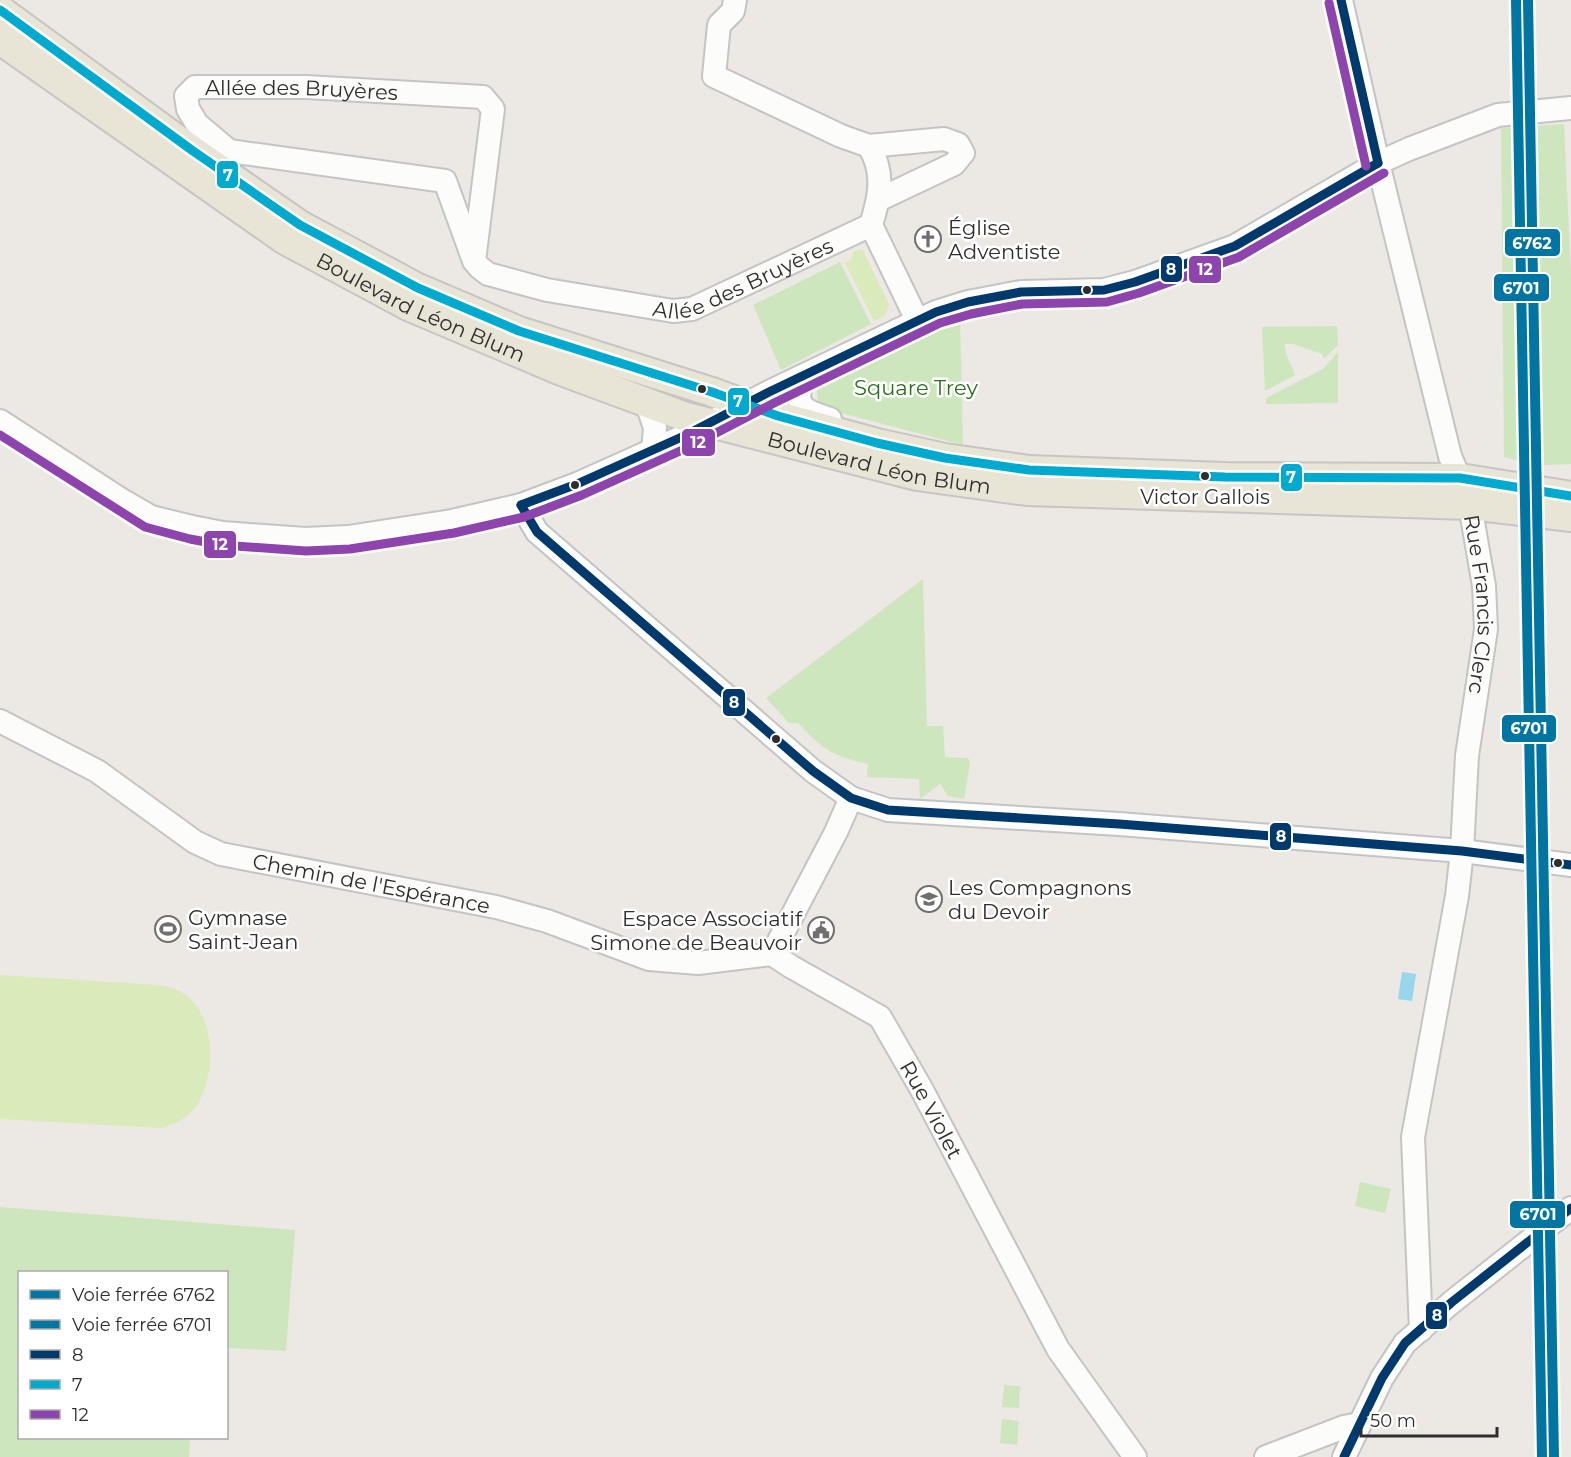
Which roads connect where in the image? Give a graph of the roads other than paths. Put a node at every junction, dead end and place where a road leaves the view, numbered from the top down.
1 (735, 0) edge
2 (1341, 0) edge
3 (0, 10) edge
4 (0, 40) edge
5 (1571, 108) edge
6 (868, 146) junction
7 (1378, 163) junction
8 (878, 200) junction
9 (871, 225) junction
10 (474, 261) junction
11 (917, 320) junction
12 (802, 376) junction
13 (647, 404) junction
14 (746, 404) junction
15 (0, 421) edge
16 (709, 424) junction
17 (653, 450) junction
18 (945, 458) junction
19 (1460, 478) junction
20 (1571, 496) edge
21 (521, 505) junction
22 (1470, 505) junction
23 (1571, 517) edge
24 (0, 721) edge
25 (851, 798) junction
26 (1462, 851) junction
27 (1571, 865) edge
28 (772, 954) junction
29 (1571, 1208) edge
30 (1421, 1330) junction
31 (1359, 1424) junction
32 (1135, 1457) edge
33 (1266, 1457) edge
34 (1344, 1457) edge

1 - 6 street
2 - 7 street, Rue Francis Clerc
3 - 14 main road, Boulevard Léon Blum
4 - 13 main road, Boulevard Léon Blum
5 - 7 street
6 - 8 street
6 - 8 street
7 - 11 street
7 - 19 street, Rue Francis Clerc
8 - 9 street
9 - 10 street, Allée des Bruyères
9 - 11 street
10 - 10 street, Allée des Bruyères
11 - 12 street
12 - 14 street
12 - 18 street, Boulevard Léon Blum
13 - 16 main road, Boulevard Léon Blum
13 - 17 street
14 - 16 street
14 - 18 main road, Boulevard Léon Blum
15 - 21 street
16 - 17 street
16 - 22 main road, Boulevard Léon Blum
17 - 21 street
18 - 19 main road, Boulevard Léon Blum
19 - 20 main road, Boulevard Léon Blum
19 - 22 street, Rue Francis Clerc
21 - 25 street
22 - 23 main road, Boulevard Léon Blum
22 - 26 street, Rue Francis Clerc
24 - 28 street, Chemin de l'Espérance
25 - 26 street
25 - 28 street
26 - 27 street
26 - 30 street, Rue Francis Clerc
28 - 32 street, Rue Violet
29 - 30 street
30 - 31 street
31 - 33 street
31 - 34 street

